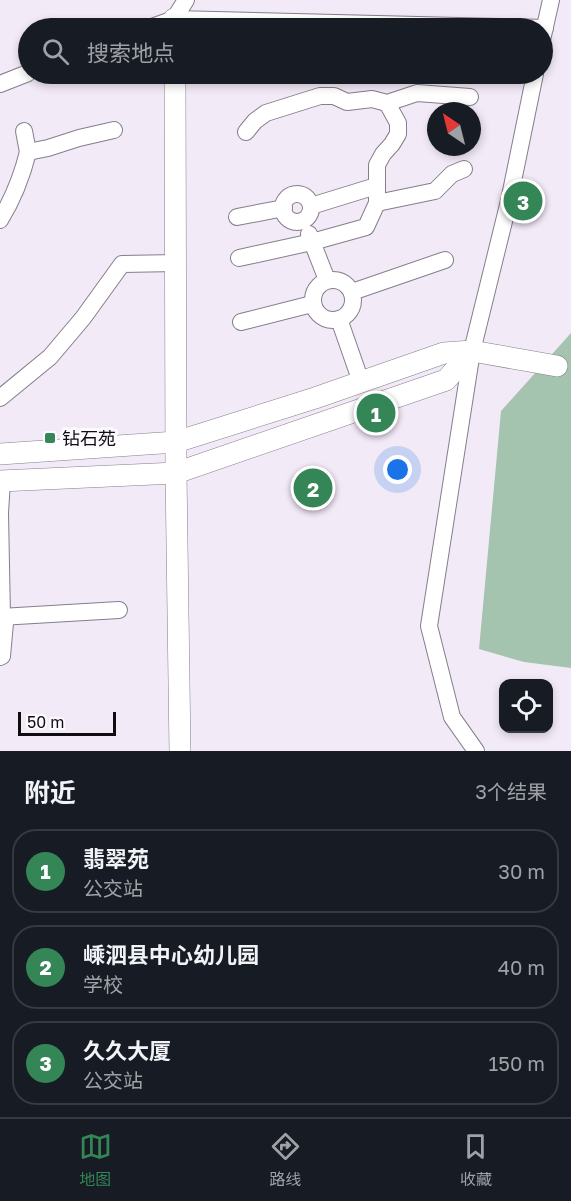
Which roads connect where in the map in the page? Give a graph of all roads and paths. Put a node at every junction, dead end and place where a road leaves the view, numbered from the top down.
1 (186, 0) edge
2 (551, 0) edge
3 (177, 18) edge
4 (547, 18) edge
5 (18, 77) edge
6 (0, 84) edge
7 (175, 84) edge
8 (534, 84) edge
9 (470, 97) dead end
10 (387, 103) junction
11 (114, 130) dead end
12 (24, 131) dead end
13 (246, 132) dead end
14 (28, 152) junction
15 (464, 169) dead end
16 (377, 194) junction
17 (284, 208) junction
18 (307, 213) junction
19 (237, 217) dead end
20 (0, 220) edge
21 (312, 242) junction
22 (239, 258) dead end
23 (445, 260) dead end
24 (177, 263) junction
25 (327, 280) junction
26 (352, 292) junction
27 (312, 304) junction
28 (339, 319) junction
29 (241, 322) dead end
30 (472, 351) junction
31 (557, 366) dead end
32 (361, 382) junction
33 (0, 398) edge
34 (176, 442) junction
35 (0, 454) edge
36 (176, 473) junction
37 (1, 481) edge
38 (119, 610) dead end
39 (1, 617) edge
40 (0, 657) edge
41 (180, 751) edge
42 (476, 751) edge

1 - 3 street
2 - 4 street
5 - 6 street
7 - 24 main road
8 - 30 street
9 - 10 street
10 - 13 street
10 - 16 street
11 - 14 street
12 - 14 street
14 - 20 street
15 - 16 street
16 - 18 street
16 - 21 street
17 - 18 street
17 - 18 street
17 - 19 street
18 - 21 street
21 - 22 street
21 - 25 street
23 - 26 street
24 - 33 street
24 - 34 main road
25 - 26 street
25 - 27 street
26 - 28 street
27 - 28 street
27 - 29 street
28 - 32 street
30 - 31 main road
30 - 32 main road
30 - 36 main road
30 - 42 street
32 - 34 main road
34 - 35 main road
34 - 36 main road
36 - 37 main road
36 - 41 main road
37 - 39 street
38 - 39 street
39 - 40 street

